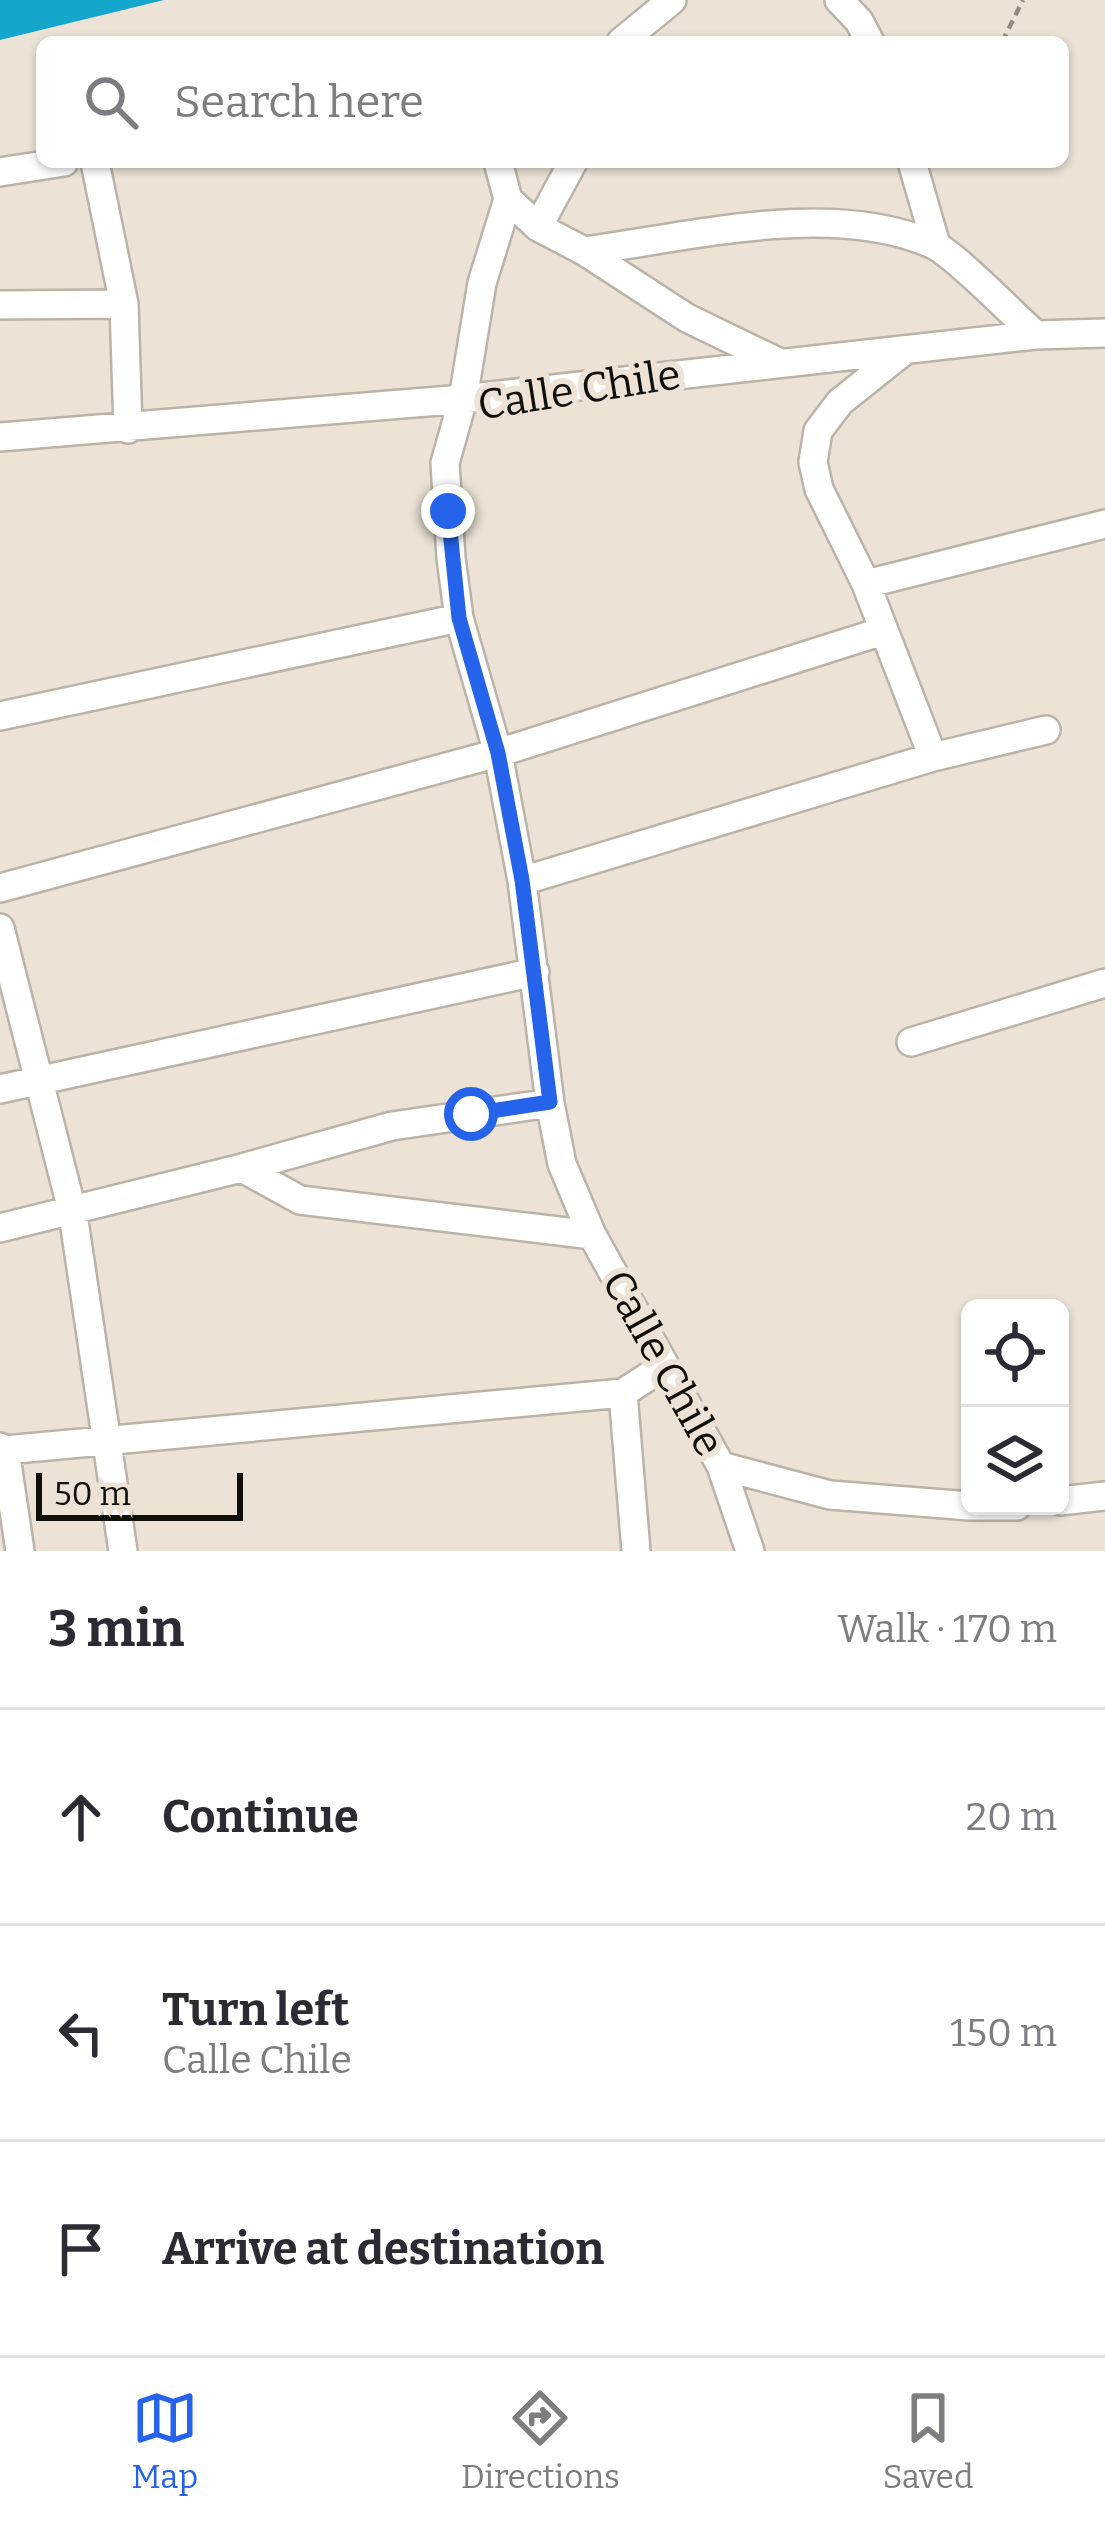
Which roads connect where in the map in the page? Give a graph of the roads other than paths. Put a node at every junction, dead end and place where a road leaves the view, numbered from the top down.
1 (672, 0) edge
2 (839, 0) edge
3 (628, 36) edge
4 (867, 36) edge
5 (36, 166) edge
6 (96, 168) edge
7 (499, 168) edge
8 (570, 168) edge
9 (914, 168) edge
10 (0, 172) edge
11 (508, 200) junction
12 (538, 227) junction
13 (936, 245) junction
14 (584, 251) junction
15 (0, 304) edge
16 (124, 304) junction
17 (1105, 333) edge
18 (1036, 335) junction
19 (904, 351) junction
20 (780, 362) junction
21 (463, 399) junction
22 (128, 429) junction
23 (0, 437) edge
24 (1105, 524) edge
25 (866, 584) junction
26 (459, 618) junction
27 (883, 632) junction
28 (0, 716) edge
29 (1046, 730) dead end
30 (498, 753) junction
31 (934, 758) junction
32 (522, 880) junction
33 (0, 888) edge
34 (0, 928) edge
35 (535, 972) junction
36 (1105, 982) edge
37 (911, 1042) dead end
38 (40, 1079) junction
39 (0, 1089) edge
40 (550, 1102) junction
41 (242, 1168) junction
42 (73, 1214) junction
43 (0, 1228) edge
44 (592, 1235) junction
45 (663, 1367) junction
46 (623, 1393) junction
47 (107, 1443) junction
48 (3, 1448) edge
49 (722, 1466) junction
50 (1105, 1496) edge
51 (1069, 1500) edge
52 (961, 1505) edge
53 (20, 1551) edge
54 (123, 1551) edge
55 (637, 1551) edge
56 (750, 1551) edge

1 - 3 street
2 - 4 street
5 - 10 street
6 - 16 street
7 - 11 street
8 - 12 street
9 - 13 street
11 - 12 street
11 - 21 street
12 - 14 street
13 - 14 street
13 - 18 street
14 - 20 street
15 - 16 street
16 - 22 street
17 - 18 street, Calle Chile
18 - 19 street, Calle Chile
19 - 20 street, Calle Chile
19 - 25 street
20 - 21 street, Calle Chile
21 - 22 street
21 - 26 street, Calle Chile
22 - 23 street
24 - 25 street
25 - 27 street
26 - 28 street
26 - 30 street, Calle Chile
27 - 30 street
27 - 31 street
29 - 31 street
30 - 32 street, Calle Chile
30 - 33 street
31 - 32 street
32 - 35 street, Calle Chile
34 - 38 street
35 - 38 street
35 - 40 street, Calle Chile
36 - 37 street
38 - 39 street
38 - 42 street
40 - 41 street
40 - 44 street, Calle Chile
41 - 42 street
41 - 44 street
42 - 43 street
42 - 47 street
44 - 45 street, Calle Chile
45 - 46 street
45 - 49 street, Calle Chile
46 - 47 street
46 - 55 street
47 - 48 street
47 - 54 street
48 - 53 street
49 - 52 street
49 - 56 street, Calle Chile
50 - 51 street

